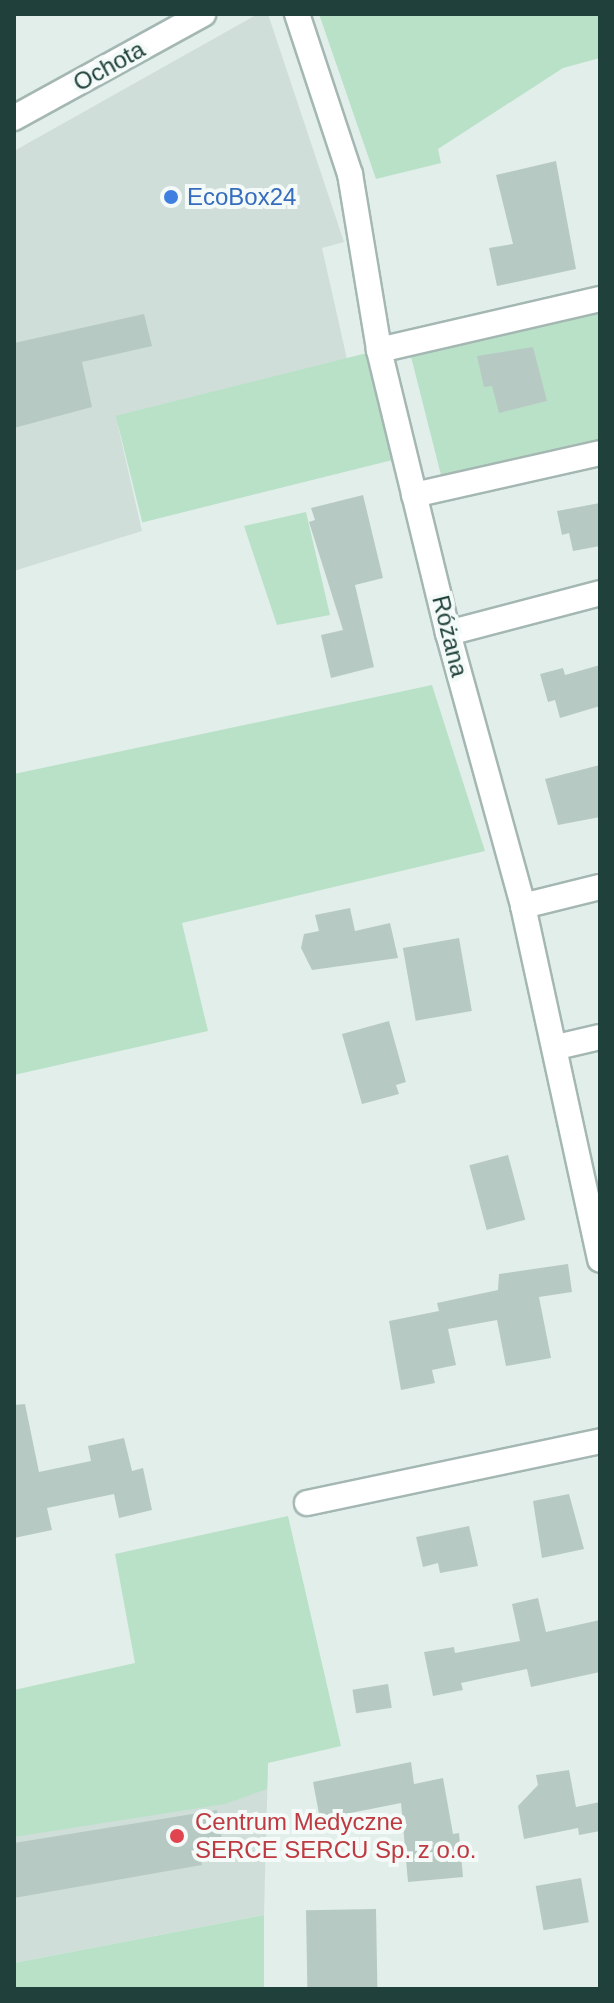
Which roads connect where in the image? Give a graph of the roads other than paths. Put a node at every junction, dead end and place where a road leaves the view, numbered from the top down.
1 (203, 14) edge
2 (297, 14) edge
3 (14, 118) edge
4 (600, 299) edge
5 (379, 350) junction
6 (600, 453) edge
7 (414, 495) junction
8 (600, 593) edge
9 (448, 633) junction
10 (600, 887) edge
11 (523, 906) junction
12 (600, 1037) edge
13 (557, 1047) junction
14 (592, 1187) edge
15 (600, 1260) edge
16 (600, 1441) edge
17 (307, 1503) dead end

1 - 3 street, Ochota
2 - 5 street, Różana
4 - 5 street
5 - 7 street, Różana
6 - 7 street
7 - 9 street, Różana
8 - 9 street
9 - 11 street, Różana
10 - 11 street
11 - 13 street, Różana
12 - 13 street
13 - 14 street, Różana
14 - 15 street, Różana
16 - 17 street

